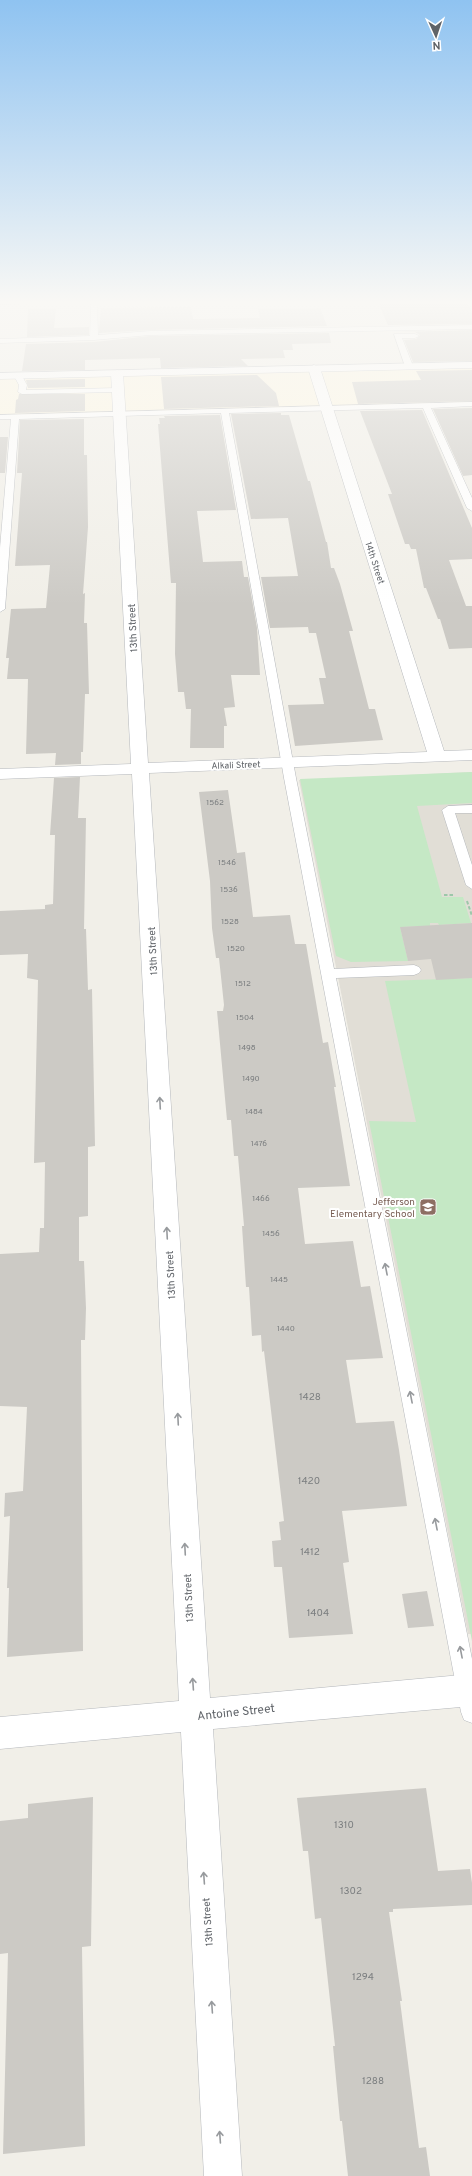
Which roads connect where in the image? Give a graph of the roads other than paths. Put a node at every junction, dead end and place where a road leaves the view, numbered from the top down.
1 (119, 402) edge
2 (324, 402) edge
3 (472, 404) edge
4 (426, 405) junction
5 (326, 407) junction
6 (224, 410) junction
7 (119, 413) junction
8 (15, 416) junction
9 (0, 417) edge
10 (472, 508) edge
11 (0, 608) edge
12 (472, 755) edge
13 (437, 757) junction
14 (288, 762) junction
15 (140, 768) junction
16 (0, 774) edge
17 (472, 809) edge
18 (472, 885) edge
19 (414, 970) dead end
20 (328, 974) junction
21 (471, 1697) edge
22 (195, 1716) junction
23 (0, 1733) edge
24 (223, 2176) edge

1 - 7 street, 13th Street
2 - 5 street, 14th Street
3 - 4 lane
4 - 5 lane
4 - 10 lane
5 - 6 lane
5 - 13 street, 14th Street
6 - 7 lane
6 - 14 lane
7 - 8 lane
7 - 15 street, 13th Street
8 - 9 lane
8 - 11 lane
12 - 13 street, Alkali Street
13 - 14 street, Alkali Street
14 - 15 street, Alkali Street
14 - 20 lane
15 - 16 street, Alkali Street
22 -> 15 street, 13th Street
17 - 18 lane
19 - 20 lane
21 -> 20 lane
21 - 22 street, Antoine Street
22 - 23 street, Antoine Street
24 -> 22 street, 13th Street

